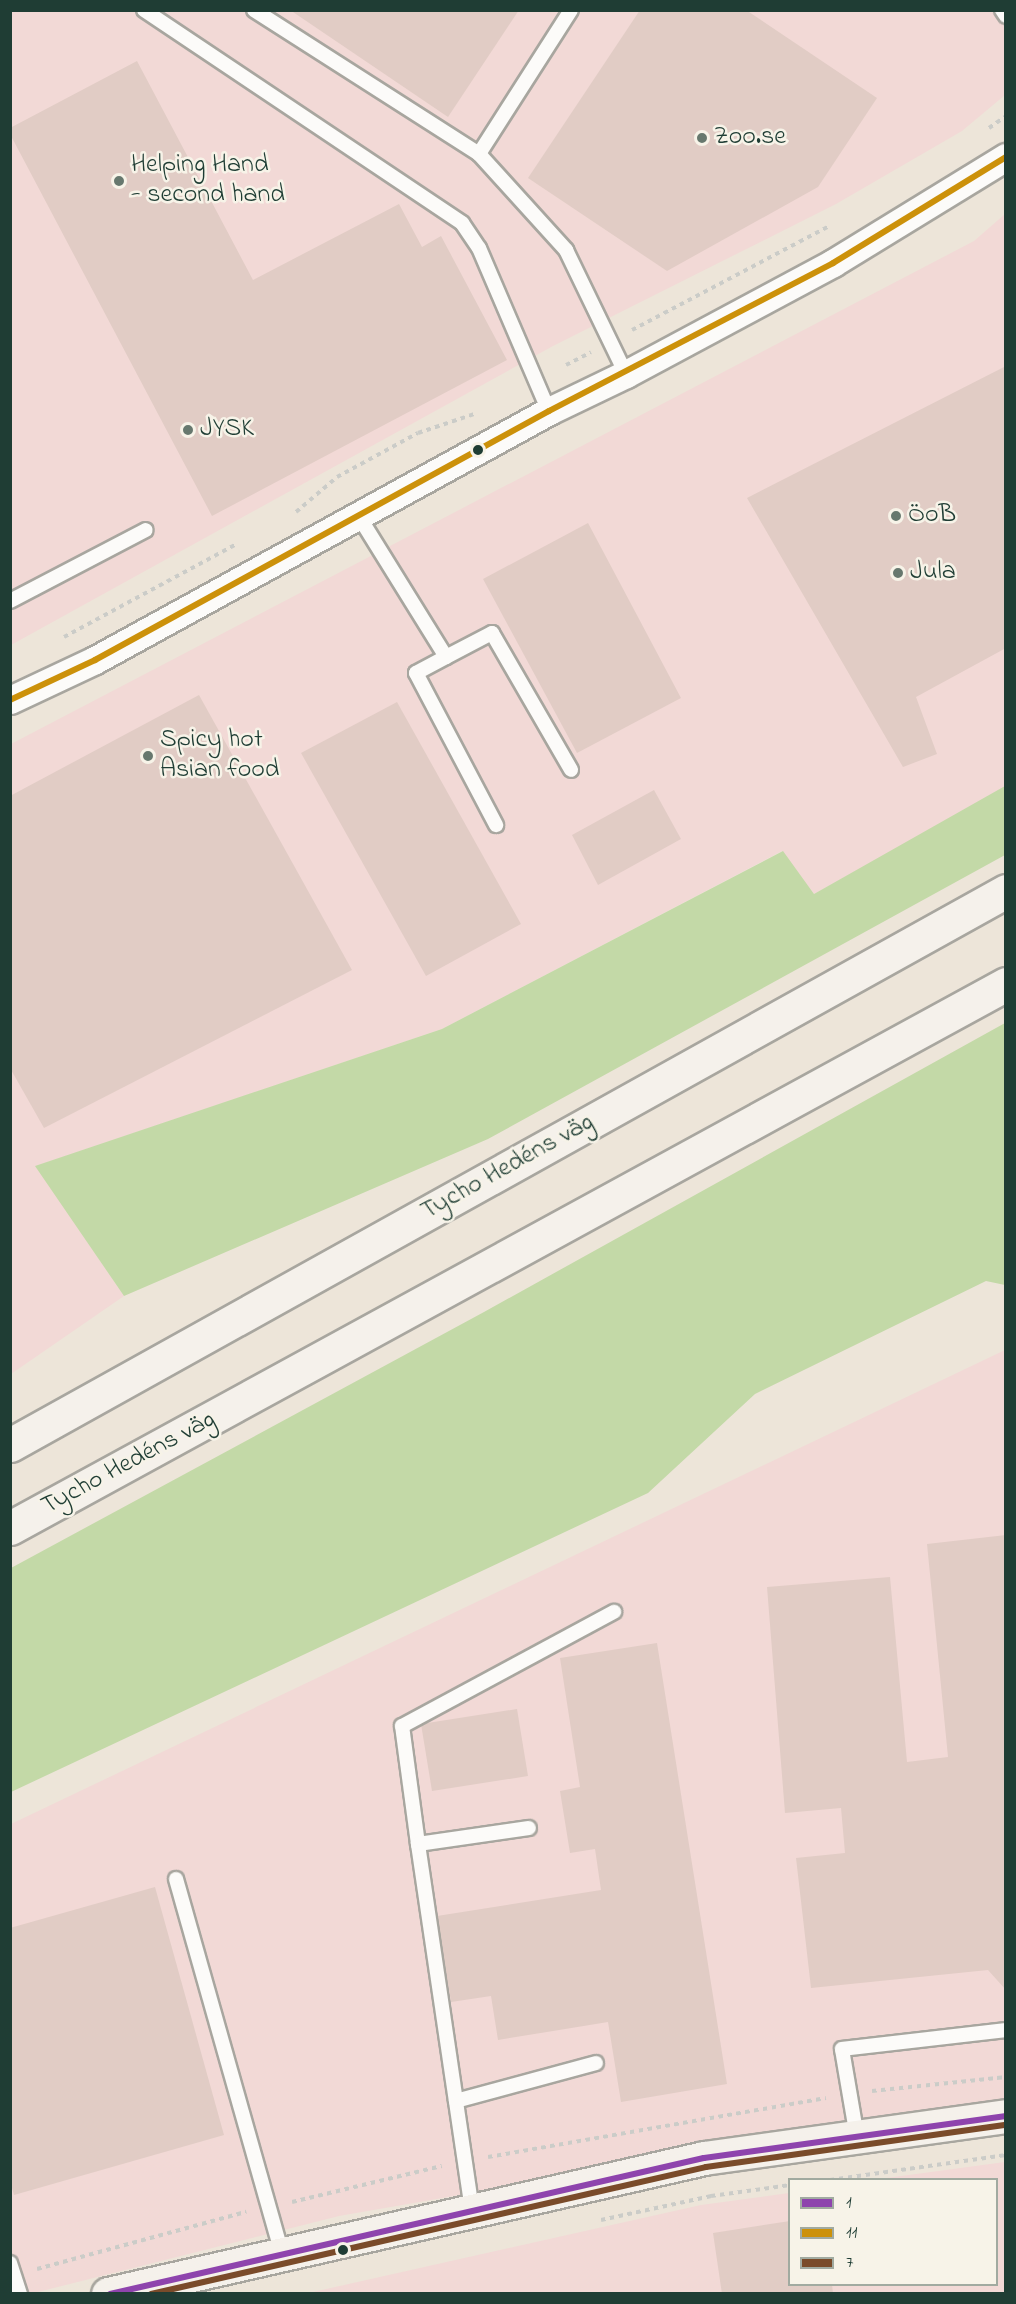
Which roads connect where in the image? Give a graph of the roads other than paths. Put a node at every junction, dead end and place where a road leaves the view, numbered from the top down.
1 (144, 10) edge
2 (254, 10) edge
3 (571, 10) edge
4 (1002, 10) edge
5 (1005, 16) edge
6 (479, 154) junction
7 (1005, 157) edge
8 (626, 374) junction
9 (549, 411) junction
10 (358, 515) junction
11 (146, 530) dead end
12 (10, 601) edge
13 (446, 657) junction
14 (11, 697) edge
15 (571, 770) dead end
16 (496, 825) dead end
17 (1005, 891) edge
18 (1005, 984) edge
19 (10, 1420) edge
20 (47, 1425) junction
21 (10, 1445) edge
22 (10, 1528) edge
23 (614, 1612) dead end
24 (529, 1828) dead end
25 (418, 1844) junction
26 (176, 1879) dead end
27 (1005, 2030) edge
28 (596, 2063) dead end
29 (456, 2101) junction
30 (1005, 2116) edge
31 (856, 2137) junction
32 (472, 2210) junction
33 (282, 2253) junction
34 (13, 2270) edge
35 (20, 2294) edge
36 (108, 2294) edge

1 - 9 lane
2 - 6 lane
3 - 6 lane
4 - 5 lane
6 - 8 lane
7 - 8 street
8 - 9 street
9 - 10 street
10 - 13 lane
10 - 14 street
11 - 12 lane
13 - 15 lane
13 - 16 lane
17 - 20 main road, Tycho Hedéns väg
18 - 22 main road, Tycho Hedéns väg
19 - 20 main road
20 - 21 main road, Tycho Hedéns väg
23 - 25 lane
24 - 25 lane
25 - 29 lane
26 - 33 lane
27 - 31 lane
28 - 29 lane
29 - 32 lane
30 - 31 main road
31 - 32 main road
32 - 33 main road
33 - 36 main road
34 - 35 lane

